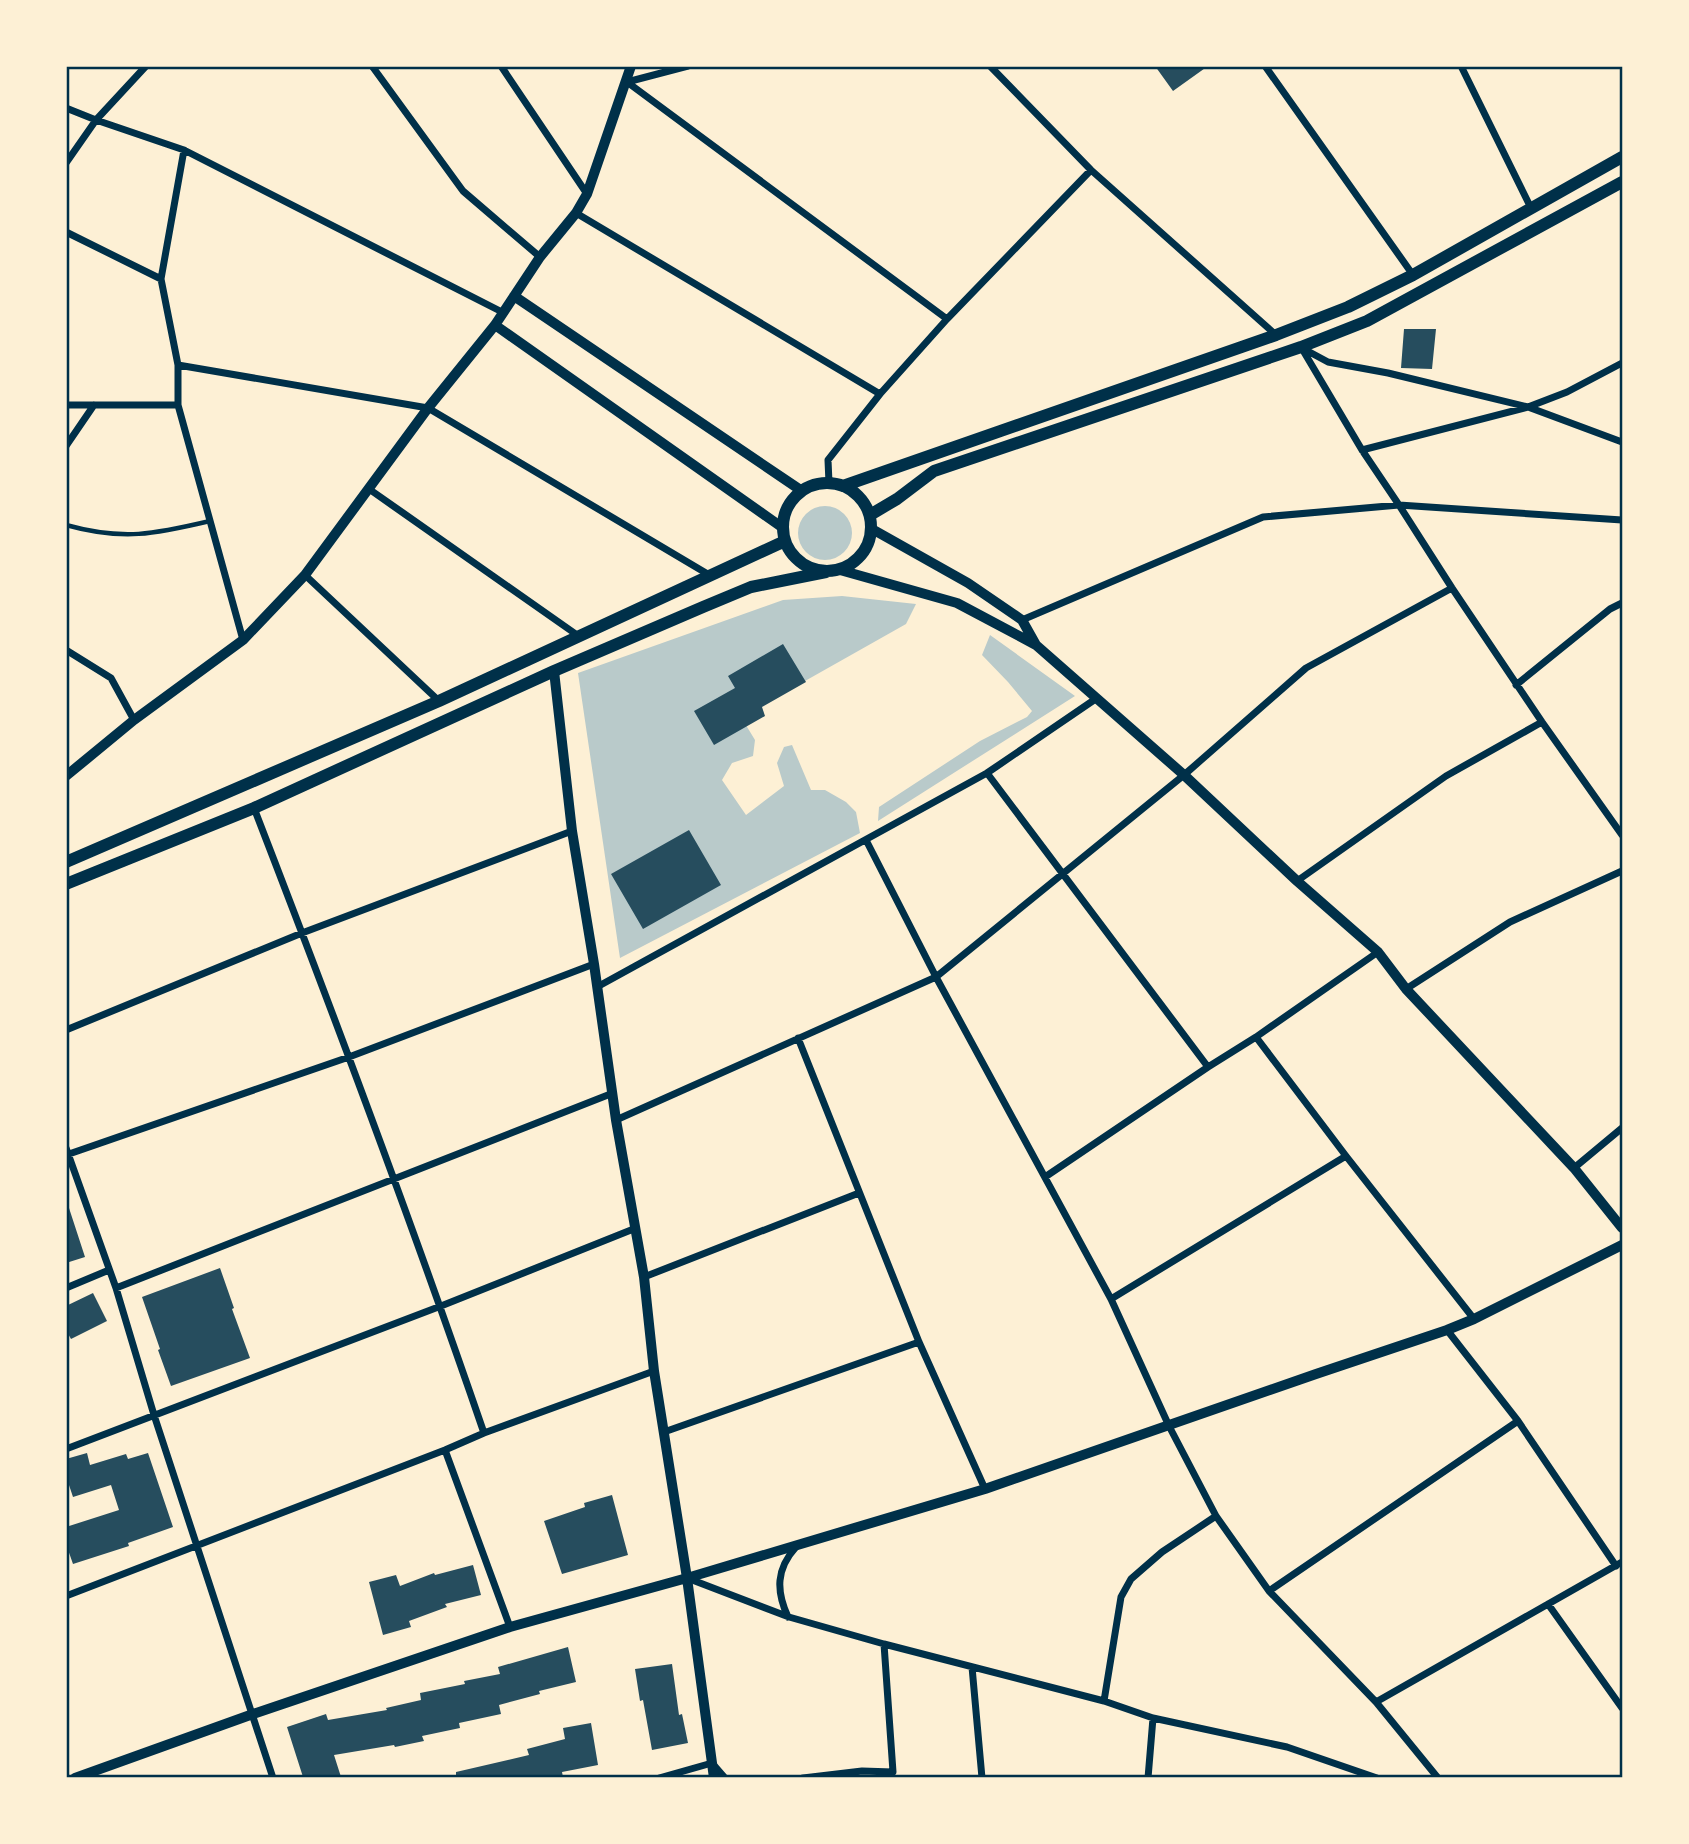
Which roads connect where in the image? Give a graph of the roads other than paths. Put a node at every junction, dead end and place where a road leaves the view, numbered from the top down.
1 (146, 66) edge
2 (372, 66) edge
3 (501, 66) edge
4 (631, 66) edge
5 (688, 66) edge
6 (1265, 66) edge
7 (1461, 66) edge
8 (995, 68) edge
9 (627, 82) junction
10 (66, 108) edge
11 (96, 120) junction
12 (184, 149) junction
13 (1622, 157) edge
14 (66, 163) edge
15 (1091, 170) junction
16 (1622, 182) edge
17 (587, 194) junction
18 (1531, 208) junction
19 (576, 212) junction
20 (66, 232) edge
21 (540, 257) junction
22 (1413, 275) junction
23 (161, 279) junction
24 (514, 296) junction
25 (504, 313) junction
26 (947, 319) junction
27 (495, 325) junction
28 (1276, 335) junction
29 (1301, 347) junction
30 (1622, 363) edge
31 (178, 365) junction
32 (880, 394) junction
33 (66, 405) edge
34 (94, 405) junction
35 (178, 405) junction
36 (1528, 407) junction
37 (428, 408) junction
38 (1622, 442) edge
39 (66, 446) edge
40 (1362, 450) junction
41 (829, 483) junction
42 (843, 486) junction
43 (369, 489) junction
44 (802, 491) junction
45 (1399, 505) junction
46 (870, 515) junction
47 (1622, 520) edge
48 (210, 521) junction
49 (66, 525) edge
50 (872, 529) junction
51 (784, 535) junction
52 (840, 570) junction
53 (826, 572) junction
54 (305, 575) junction
55 (712, 576) junction
56 (1452, 588) junction
57 (1622, 603) edge
58 (1022, 620) junction
59 (579, 637) junction
60 (243, 640) junction
61 (1036, 645) junction
62 (66, 650) edge
63 (554, 671) junction
64 (1516, 685) junction
65 (1097, 698) junction
66 (439, 701) junction
67 (134, 720) junction
68 (1542, 722) junction
69 (987, 774) junction
70 (1184, 775) junction
71 (66, 776) edge
72 (254, 808) junction
73 (572, 831) junction
74 (1622, 835) edge
75 (866, 840) junction
76 (66, 862) edge
77 (1622, 871) edge
78 (1062, 873) junction
79 (1297, 881) junction
80 (66, 884) edge
81 (302, 933) junction
82 (1378, 952) junction
83 (594, 964) junction
84 (936, 977) junction
85 (597, 987) junction
86 (1406, 989) junction
87 (66, 1030) edge
88 (1256, 1037) junction
89 (798, 1038) junction
90 (349, 1057) junction
91 (1208, 1067) junction
92 (613, 1093) junction
93 (616, 1120) junction
94 (1622, 1128) edge
95 (68, 1151) edge
96 (1346, 1156) junction
97 (1574, 1168) junction
98 (1045, 1177) junction
99 (394, 1180) junction
100 (859, 1193) junction
101 (636, 1228) junction
102 (1622, 1228) edge
103 (1622, 1245) edge
104 (109, 1270) junction
105 (644, 1277) junction
106 (66, 1288) edge
107 (116, 1288) junction
108 (1111, 1299) junction
109 (441, 1306) junction
110 (1474, 1319) junction
111 (1447, 1330) junction
112 (919, 1342) junction
113 (654, 1371) junction
114 (154, 1415) junction
115 (1518, 1421) junction
116 (1169, 1426) junction
117 (484, 1433) junction
118 (664, 1433) junction
119 (66, 1449) edge
120 (444, 1450) junction
121 (985, 1489) junction
122 (1216, 1516) junction
123 (799, 1544) junction
124 (196, 1546) junction
125 (1619, 1564) edge
126 (687, 1578) junction
127 (1269, 1591) junction
128 (66, 1596) edge
129 (1548, 1604) junction
130 (789, 1618) junction
131 (510, 1627) junction
132 (884, 1644) junction
133 (972, 1667) junction
134 (1104, 1701) junction
135 (1376, 1702) junction
136 (1622, 1708) edge
137 (253, 1714) junction
138 (1153, 1718) junction
139 (712, 1763) junction
140 (862, 1774) edge
141 (75, 1777) edge
142 (272, 1777) edge
143 (659, 1777) edge
144 (714, 1777) edge
145 (725, 1777) edge
146 (803, 1777) edge
147 (982, 1777) edge
148 (1148, 1777) edge
149 (1377, 1777) edge
150 (1438, 1777) edge

1 - 11 street
2 - 21 street
3 - 17 street
4 - 9 street
5 - 9 street
6 - 22 street
7 - 18 street
8 - 15 street
9 - 17 street
9 - 26 street
10 - 11 street
11 - 12 street
11 - 14 street
12 - 23 street
12 - 25 street
13 - 18 main road
15 - 26 street
15 - 28 street
16 - 29 main road
17 - 19 street
18 - 22 main road
19 - 21 street
19 - 32 street
20 - 23 street
21 - 24 street
22 - 28 main road
23 - 31 street
24 - 25 street
24 - 44 street
25 - 27 street
26 - 32 street
27 - 37 street
27 - 51 street
28 - 42 main road
29 - 36 street
29 - 40 street
29 - 46 main road
30 - 36 street
31 - 35 street
31 - 37 street
32 - 41 street
33 - 34 street
34 - 35 street
34 - 39 street
35 - 48 street
36 - 38 street
36 - 40 street
37 - 43 street
37 - 55 street
40 - 45 street
41 - 42 main road
41 - 44 main road
42 - 46 main road
43 - 54 street
43 - 59 street
44 - 51 main road
45 - 47 street
45 - 56 street
45 - 58 street
46 - 50 main road
48 - 49 lane
48 - 60 street
50 - 52 main road
50 - 58 street
51 - 53 main road
51 - 55 main road
52 - 53 main road
52 - 61 street
53 - 63 main road
54 - 60 street
54 - 66 street
55 - 59 main road
56 - 64 street
56 - 70 street
57 - 64 street
58 - 61 street
59 - 66 main road
60 - 67 street
61 - 65 street
62 - 67 street
63 - 72 main road
63 - 73 street
64 - 68 street
65 - 69 street
65 - 70 street
66 - 76 main road
67 - 71 street
68 - 74 street
68 - 79 street
69 - 75 street
69 - 78 street
70 - 78 street
70 - 79 street
72 - 80 main road
72 - 81 street
73 - 81 street
73 - 83 street
75 - 84 street
75 - 85 street
77 - 86 street
78 - 84 street
78 - 91 street
79 - 82 street
81 - 87 street
81 - 90 street
82 - 86 street
82 - 88 street
83 - 85 street
83 - 90 street
84 - 89 street
84 - 98 street
85 - 92 street
86 - 97 street
88 - 91 street
88 - 96 street
89 - 93 street
89 - 100 street
90 - 95 street
90 - 99 street
91 - 98 street
92 - 93 street
92 - 99 street
93 - 101 street
94 - 97 street
95 - 104 street
96 - 108 street
96 - 110 street
97 - 102 street
98 - 108 street
99 - 107 street
99 - 109 street
100 - 105 street
100 - 112 street
101 - 105 street
101 - 109 street
103 - 110 street
104 - 106 street
104 - 107 street
105 - 113 street
107 - 114 street
108 - 116 street
109 - 114 street
109 - 117 street
110 - 111 street
111 - 115 street
111 - 116 street
112 - 118 street
112 - 121 street
113 - 117 street
113 - 118 street
114 - 119 street
114 - 124 street
115 - 125 street
115 - 127 street
116 - 121 street
116 - 122 street
117 - 120 street
118 - 126 street
120 - 124 street
120 - 131 street
121 - 123 street
122 - 127 street
122 - 134 street
123 - 126 street
123 - 130 street
124 - 128 street
124 - 137 street
125 - 129 street
126 - 130 street
126 - 131 street
126 - 139 street
127 - 135 street
129 - 135 street
129 - 136 street
130 - 132 street
131 - 137 street
132 - 133 street
132 - 140 street
133 - 134 street
133 - 147 street
134 - 138 street
135 - 150 street
137 - 141 street
137 - 142 street
138 - 148 street
138 - 149 street
139 - 143 street
139 - 144 street
139 - 145 street
140 - 146 street

